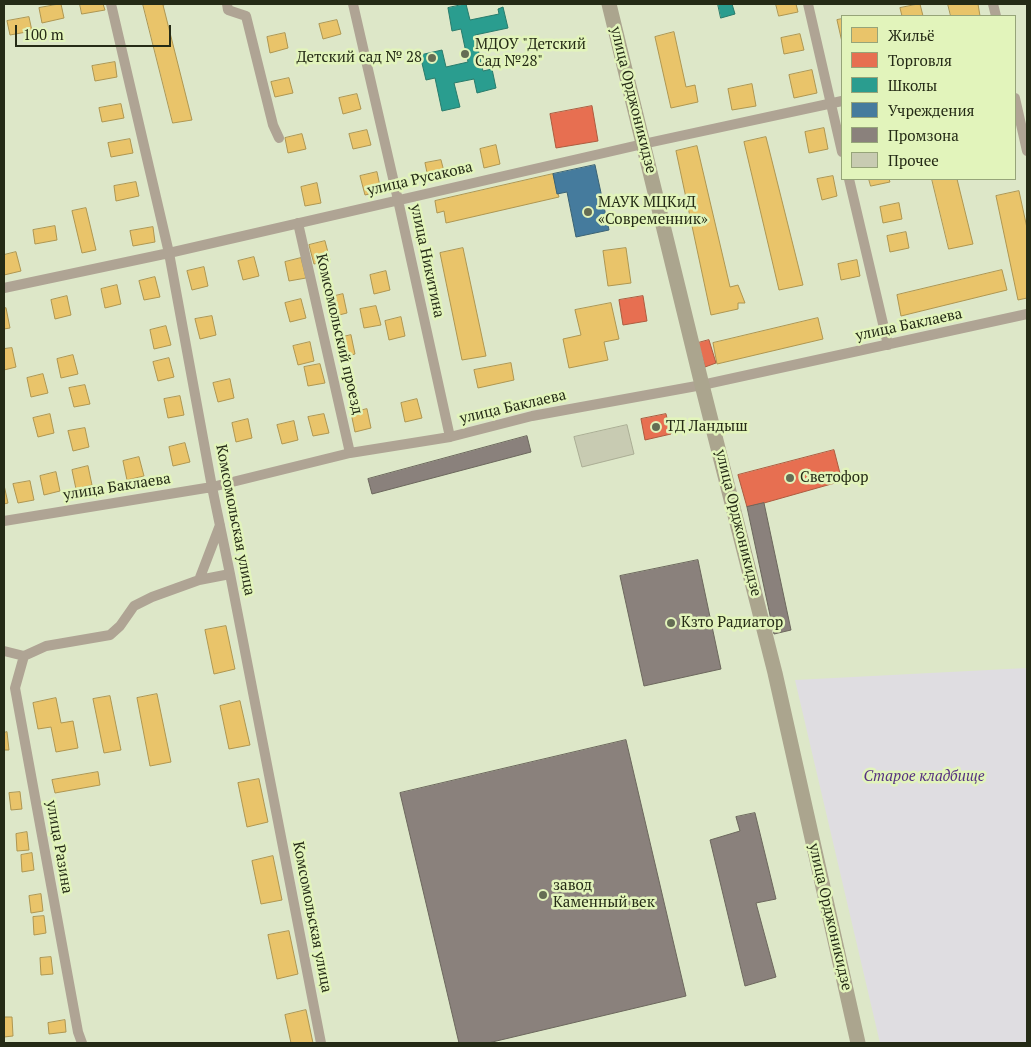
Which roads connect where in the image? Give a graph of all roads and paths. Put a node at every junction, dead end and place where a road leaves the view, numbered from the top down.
1 (111, 4) edge
2 (226, 4) edge
3 (353, 4) edge
4 (609, 4) edge
5 (808, 4) edge
6 (841, 101) edge
7 (1016, 102) edge
8 (831, 104) junction
9 (279, 138) dead end
10 (643, 144) junction
11 (841, 148) edge
12 (1027, 151) edge
13 (849, 180) edge
14 (398, 200) junction
15 (298, 223) junction
16 (169, 253) junction
17 (4, 288) edge
18 (1027, 314) edge
19 (888, 345) junction
20 (702, 385) junction
21 (450, 436) junction
22 (350, 453) junction
23 (212, 487) junction
24 (4, 521) edge
25 (220, 524) junction
26 (230, 574) junction
27 (199, 580) junction
28 (4, 651) edge
29 (24, 656) junction
30 (82, 1043) edge
31 (322, 1043) edge
32 (858, 1043) edge

1 - 16 street, Комсомольская улица
2 - 9 street
3 - 14 street, улица Никитина
4 - 10 main road, улица Орджоникидзе
5 - 8 street
6 - 8 street, улица Русакова
7 - 12 street
8 - 10 street, улица Русакова
8 - 11 street
10 - 14 street, улица Русакова
10 - 20 main road, улица Орджоникидзе
13 - 19 street
14 - 15 street, улица Русакова
14 - 21 street, улица Никитина
15 - 16 street, улица Русакова
15 - 22 street, Комсомольский проезд
16 - 17 street, улица Русакова
16 - 23 street, Комсомольская улица
18 - 19 street, улица Баклаева
19 - 20 street, улица Баклаева
20 - 21 street, улица Баклаева
20 - 32 main road, улица Орджоникидзе
21 - 22 street, улица Баклаева
22 - 23 street, улица Баклаева
23 - 24 street, улица Баклаева
23 - 25 street, Комсомольская улица
25 - 26 street, Комсомольская улица
25 - 27 street
26 - 27 street
26 - 31 street, Комсомольская улица
27 - 29 street
28 - 29 street
29 - 30 street, улица Разина

